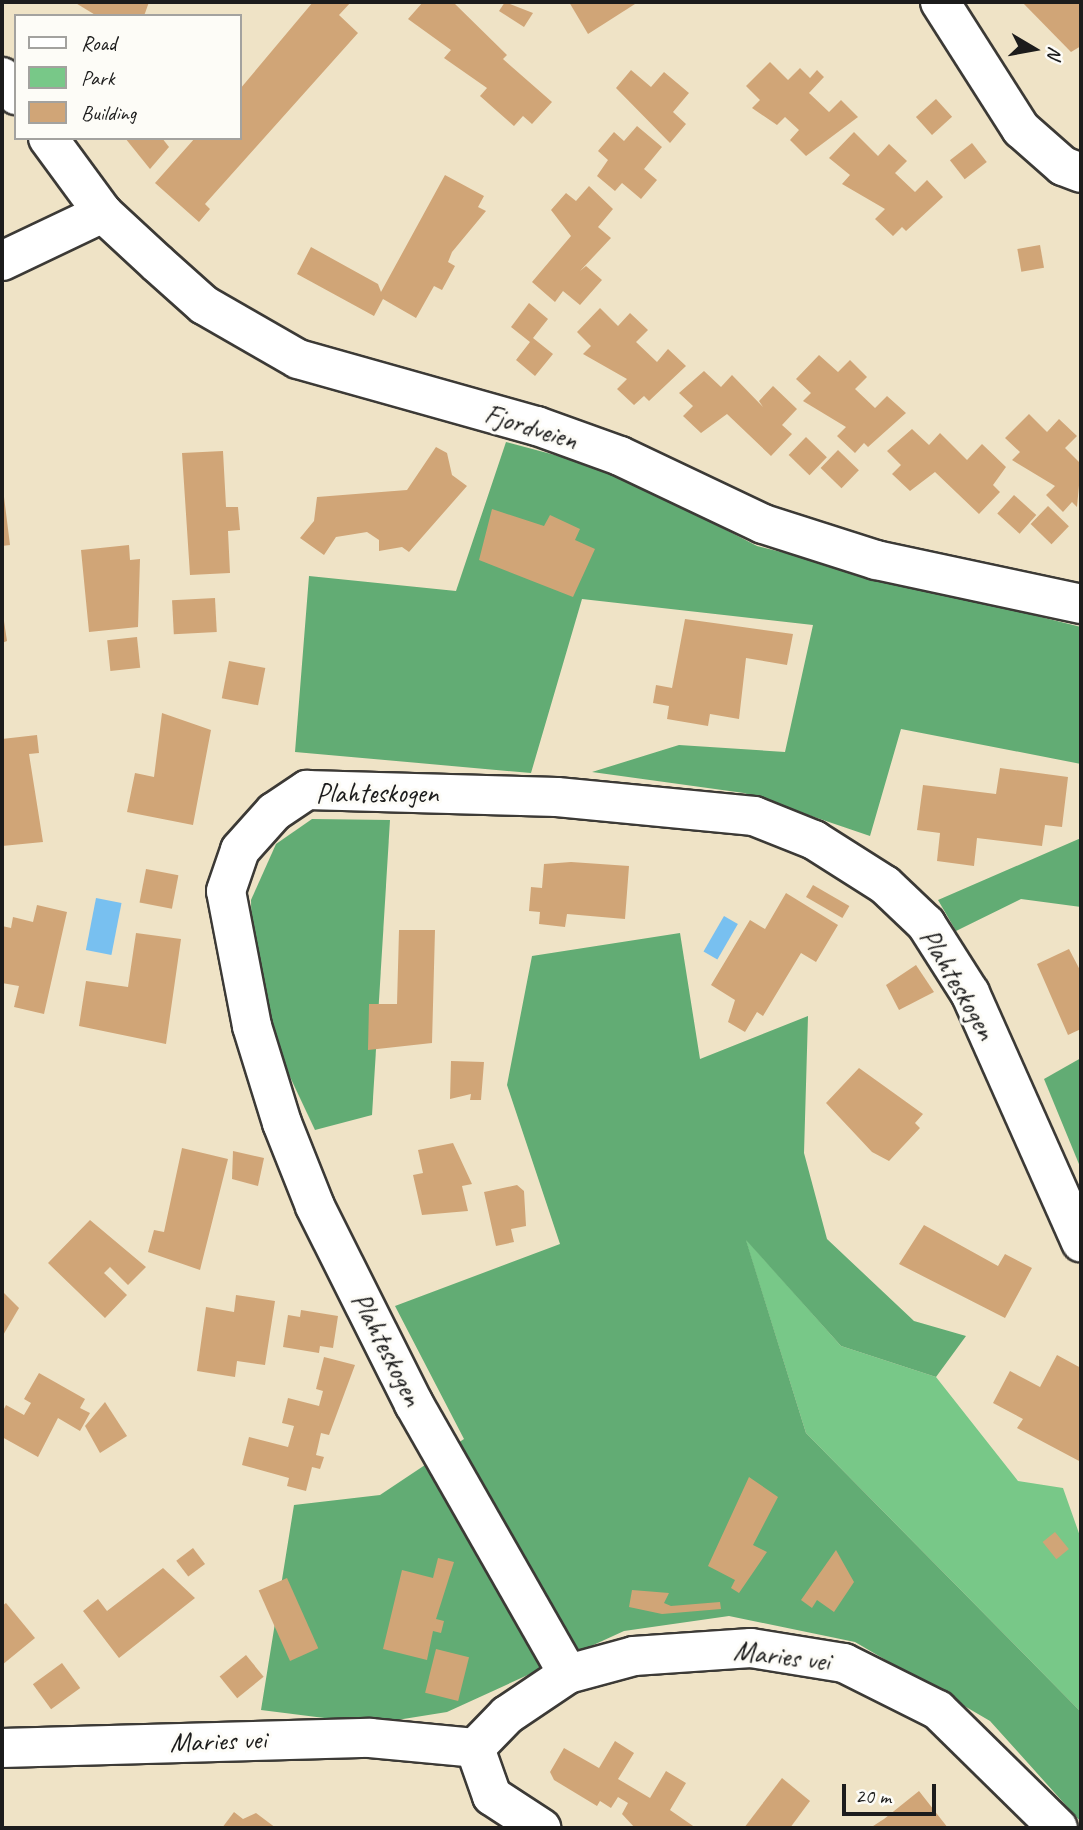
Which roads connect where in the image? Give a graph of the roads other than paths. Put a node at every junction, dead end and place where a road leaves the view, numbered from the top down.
1 (940, 2) edge
2 (2, 77) edge
3 (14, 92) edge
4 (49, 140) edge
5 (1081, 173) edge
6 (103, 213) junction
7 (2, 261) edge
8 (1081, 604) edge
9 (1081, 1242) edge
10 (568, 1674) junction
11 (2, 1748) edge
12 (475, 1748) junction
13 (541, 1828) edge
14 (1058, 1828) edge

1 - 5 street
2 - 3 street
4 - 6 street, Fjordveien
6 - 7 street
6 - 8 street, Fjordveien
9 - 10 street, Plahteskogen
10 - 12 street, Maries vei
10 - 14 street, Maries vei
11 - 12 street, Maries vei
12 - 13 street

